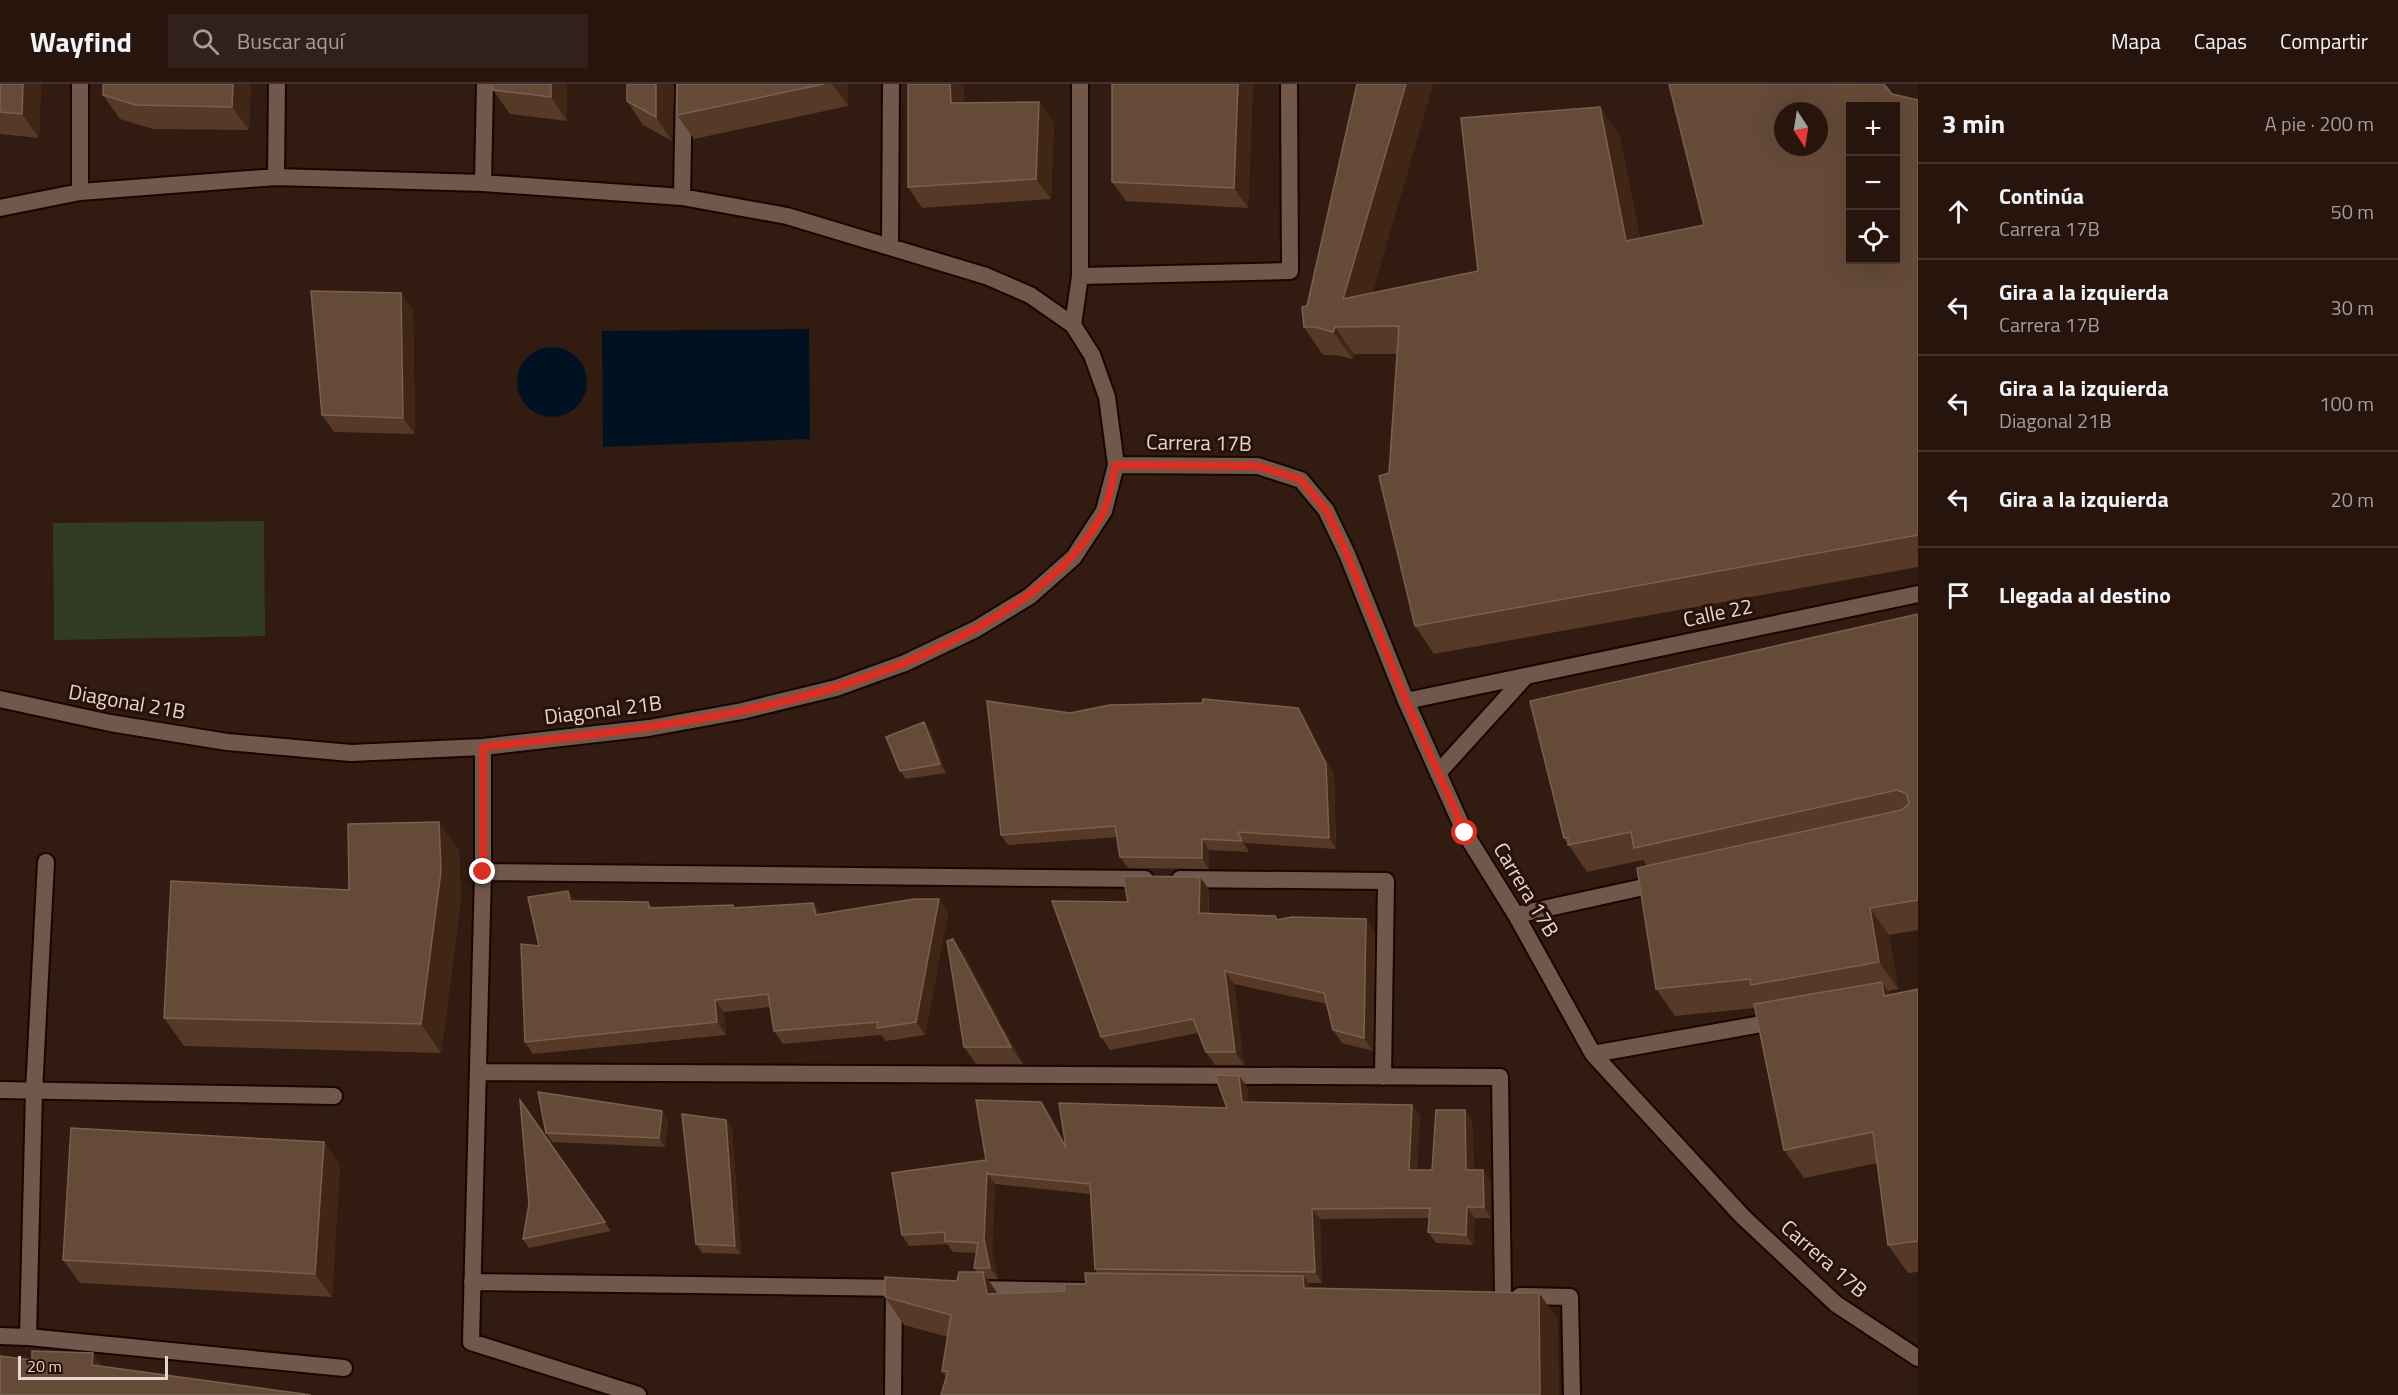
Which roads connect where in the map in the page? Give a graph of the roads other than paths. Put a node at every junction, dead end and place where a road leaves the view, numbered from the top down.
1 (80, 84) edge
2 (277, 84) edge
3 (485, 84) edge
4 (684, 84) edge
5 (891, 84) edge
6 (1080, 84) edge
7 (1289, 84) edge
8 (276, 177) junction
9 (483, 183) junction
10 (80, 192) junction
11 (682, 196) junction
12 (0, 208) edge
13 (890, 246) junction
14 (1080, 276) junction
15 (1073, 325) junction
16 (1116, 465) junction
17 (1918, 594) edge
18 (1526, 676) junction
19 (0, 699) edge
20 (1406, 701) junction
21 (483, 747) junction
22 (1438, 773) junction
23 (46, 862) dead end
24 (483, 872) junction
25 (1677, 880) edge
26 (1516, 915) junction
27 (1790, 1018) edge
28 (1593, 1054) junction
29 (478, 1072) junction
30 (1383, 1077) junction
31 (0, 1090) edge
32 (34, 1091) junction
33 (334, 1096) dead end
34 (472, 1282) junction
35 (894, 1288) junction
36 (924, 1288) edge
37 (954, 1289) edge
38 (1101, 1291) edge
39 (0, 1336) edge
40 (27, 1337) junction
41 (1918, 1359) edge
42 (344, 1368) dead end
43 (638, 1395) edge
44 (893, 1395) edge
45 (1572, 1395) edge

1 - 10 street
2 - 8 street
3 - 9 street
4 - 11 street
5 - 13 street
6 - 14 street
7 - 14 street
8 - 9 street
8 - 10 street
9 - 11 street
10 - 12 street
11 - 13 street
13 - 15 street
14 - 15 street
15 - 16 street
16 - 20 street, Carrera 17B
16 - 21 street, Diagonal 21B
17 - 18 street, Calle 22
18 - 20 street, Calle 22
18 - 22 street
19 - 21 street, Diagonal 21B
20 - 22 street, Carrera 17B
21 - 24 street
22 - 26 street, Carrera 17B
23 - 32 street
24 - 29 street
24 - 30 street
25 - 26 street
26 - 28 street, Carrera 17B
27 - 28 street
28 - 41 street, Carrera 17B
29 - 30 street
29 - 34 street
30 - 45 street
31 - 32 street
32 - 33 street
32 - 40 street
34 - 35 street
34 - 43 street
35 - 36 street
35 - 44 street
37 - 38 street
39 - 40 street
40 - 42 street

